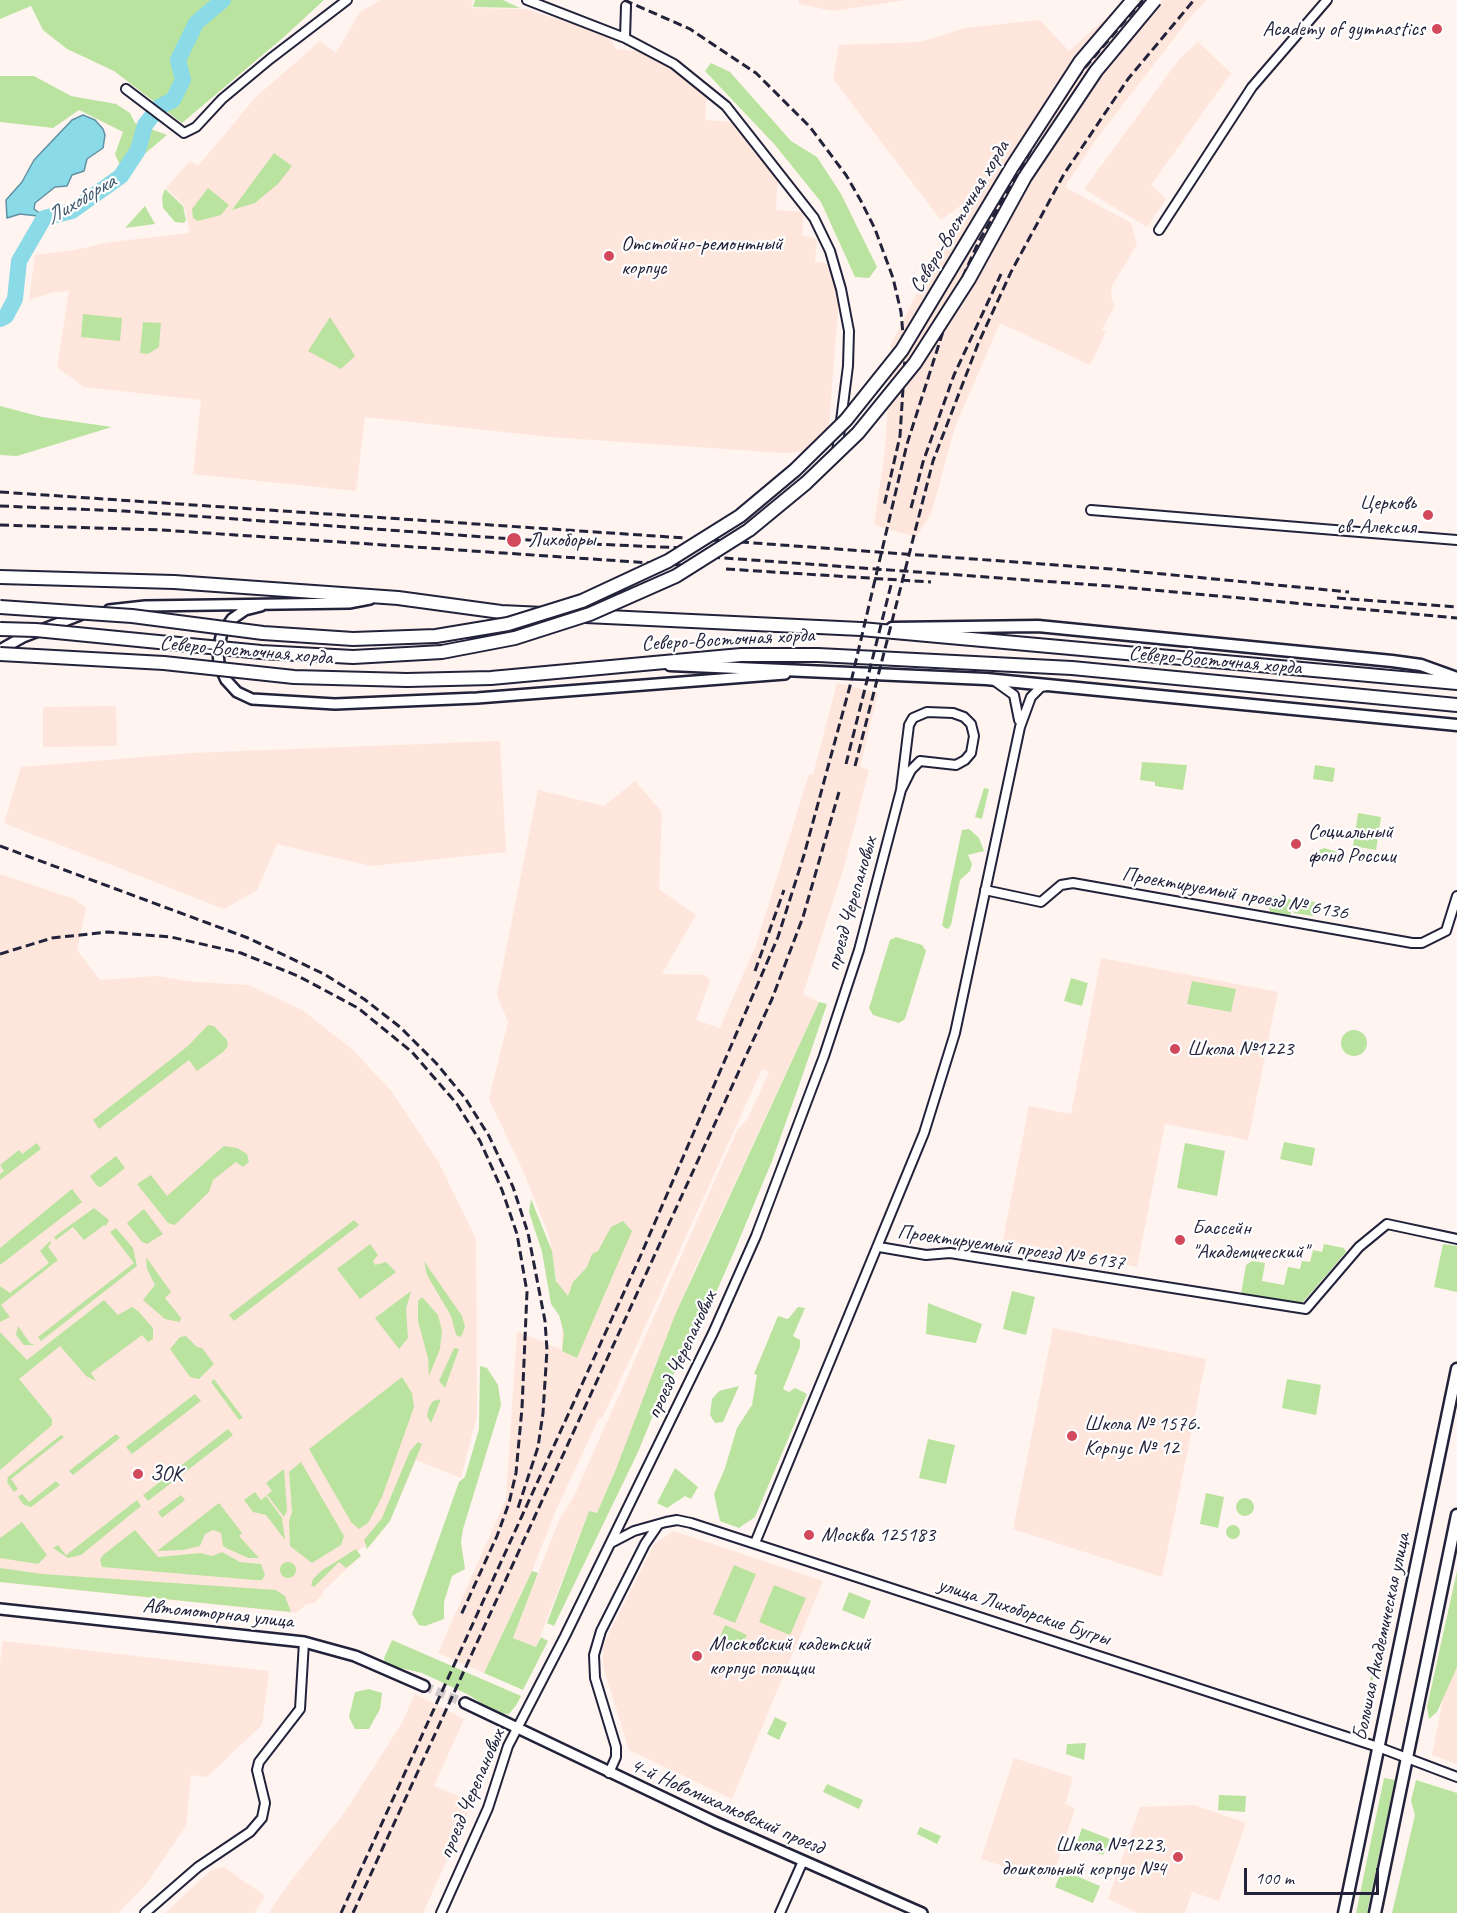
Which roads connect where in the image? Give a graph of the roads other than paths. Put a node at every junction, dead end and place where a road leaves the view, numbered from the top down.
1 (347, 0) edge
2 (526, 0) edge
3 (1133, 0) edge
4 (1155, 0) edge
5 (1327, 0) edge
6 (626, 6) dead end
7 (625, 38) junction
8 (126, 90) dead end
9 (1159, 230) dead end
10 (837, 452) dead end
11 (1091, 510) dead end
12 (1457, 540) edge
13 (0, 577) edge
14 (380, 597) junction
15 (261, 606) junction
16 (0, 607) edge
17 (0, 629) edge
18 (861, 629) junction
19 (0, 652) edge
20 (634, 663) junction
21 (821, 672) junction
22 (1457, 678) edge
23 (986, 679) junction
24 (1457, 683) edge
25 (1052, 685) junction
26 (1457, 705) edge
27 (1457, 725) edge
28 (1020, 727) junction
29 (901, 790) junction
30 (986, 890) junction
31 (1457, 896) edge
32 (1457, 1239) edge
33 (879, 1247) junction
34 (1457, 1369) edge
35 (1457, 1515) edge
36 (658, 1525) junction
37 (611, 1543) junction
38 (755, 1543) junction
39 (0, 1609) edge
40 (304, 1642) junction
41 (424, 1686) tunnel mouth
42 (465, 1703) tunnel mouth
43 (518, 1731) junction
44 (1378, 1747) junction
45 (1407, 1758) junction
46 (609, 1773) junction
47 (1457, 1777) edge
48 (803, 1861) junction
49 (145, 1913) edge
50 (441, 1913) edge
51 (780, 1913) edge
52 (922, 1913) edge
53 (1344, 1913) edge
54 (1375, 1913) edge

1 - 8 street
2 - 7 street
3 - 16 main road, Северо-Восточная хорда, bridge
4 - 17 main road, Северо-Восточная хорда, bridge
5 - 9 street
6 - 7 street
7 - 10 street
11 - 12 street
13 - 14 main road, Северо-Восточная хорда
14 - 15 street
14 - 18 main road, Северо-Восточная хорда
15 - 19 street
15 - 21 street
18 - 22 main road
18 - 24 main road, Северо-Восточная хорда
19 - 20 main road, Северо-Восточная хорда, bridge
20 - 21 main road
20 - 26 main road, Северо-Восточная хорда
21 - 23 main road
23 - 25 main road
23 - 28 street
25 - 27 main road
25 - 28 street
28 - 30 street
29 - 29 street
29 - 37 street, проезд Черепановых
30 - 31 street, Проектируемый проезд № 6136
30 - 33 street
32 - 33 street, Проектируемый проезд № 6137
33 - 38 street
34 - 44 main road, Большая Академическая улица
35 - 45 main road
36 - 37 street, улица Лихоборские Бугры
36 - 38 street, улица Лихоборские Бугры
36 - 46 street
37 - 43 street, проезд Черепановых
38 - 44 street, улица Лихоборские Бугры
39 - 40 street, Автомоторная улица
40 - 41 street, Автомоторная улица
40 - 49 street
42 - 43 street
43 - 46 street, 4-й Новомихалковский проезд
43 - 50 street, проезд Черепановых
44 - 45 street, улица Лихоборские Бугры
44 - 53 main road, Большая Академическая улица
45 - 47 street, улица Лихоборские Бугры
45 - 54 main road
46 - 48 street, 4-й Новомихалковский проезд
48 - 51 street
48 - 52 street, 4-й Новомихалковский проезд

